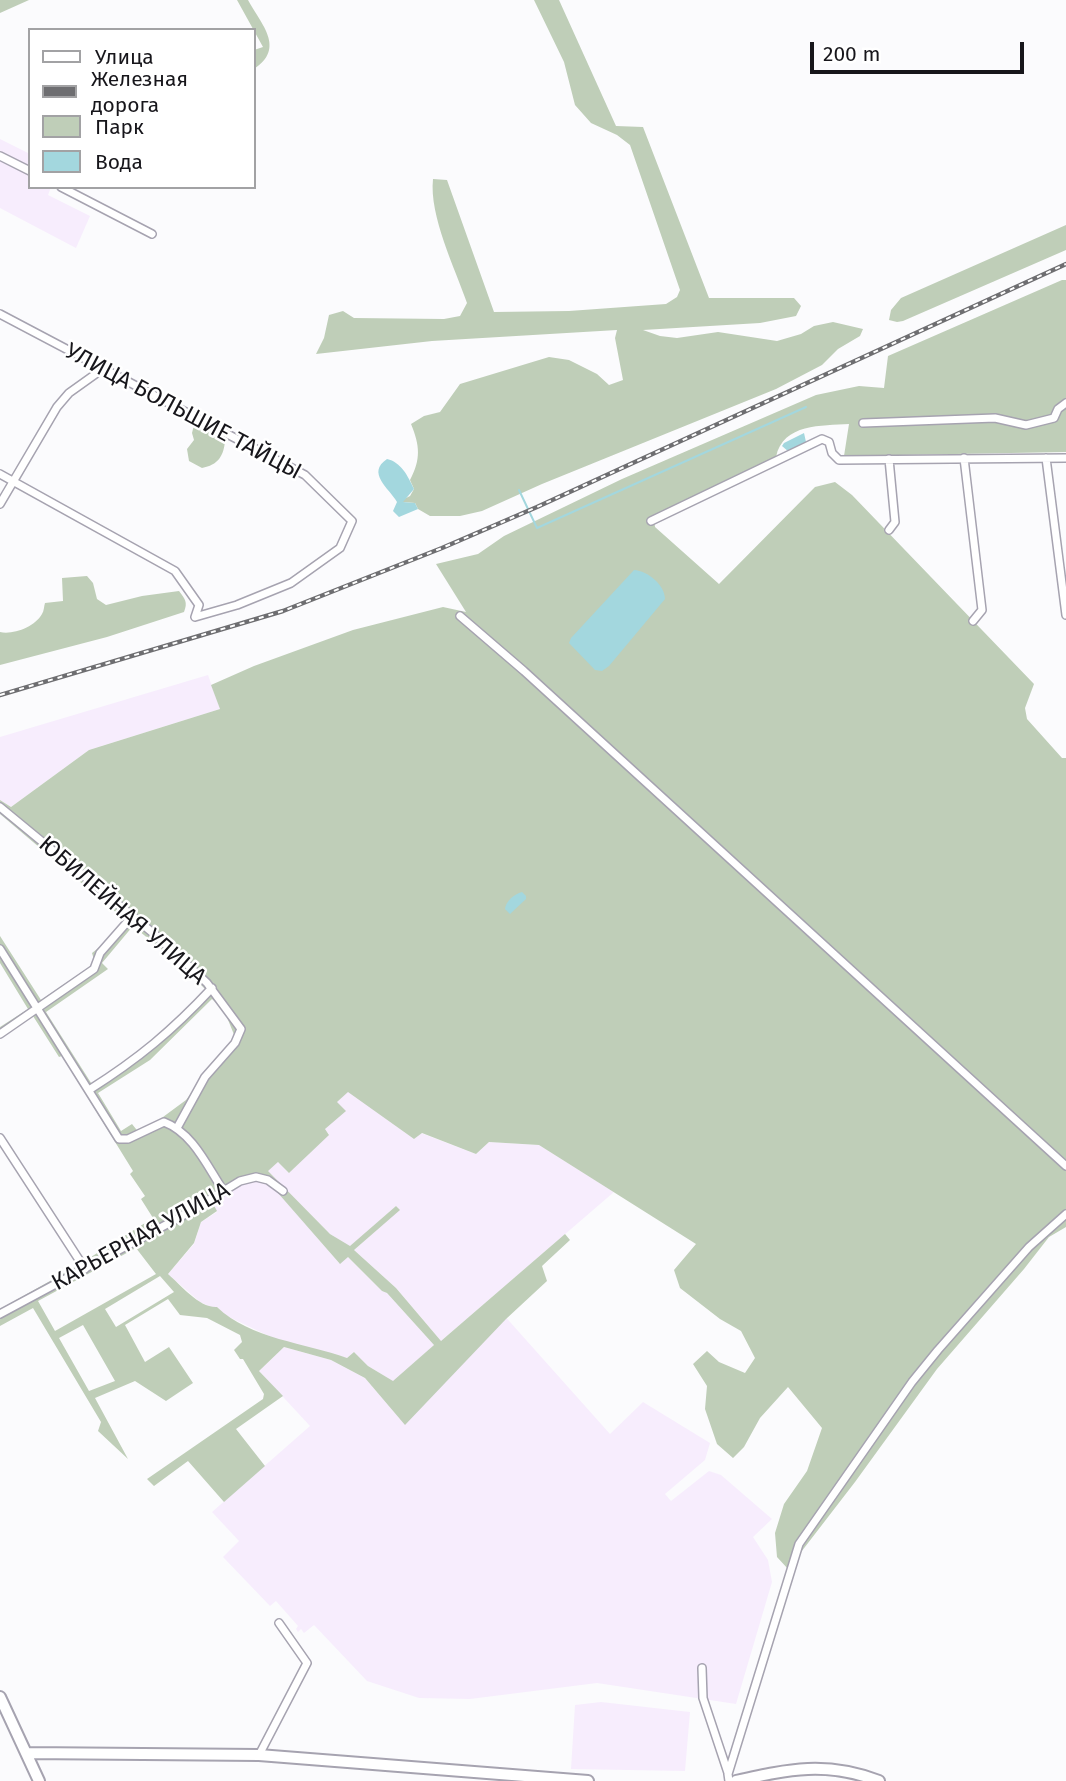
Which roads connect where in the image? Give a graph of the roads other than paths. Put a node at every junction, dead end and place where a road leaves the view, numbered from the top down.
1 (0, 156) edge
2 (28, 171) edge
3 (65, 189) edge
4 (152, 234) dead end
5 (0, 314) edge
6 (104, 368) junction
7 (1066, 403) edge
8 (863, 424) dead end
9 (1066, 457) edge
10 (964, 458) junction
11 (1046, 458) junction
12 (889, 459) junction
13 (0, 474) edge
14 (15, 482) junction
15 (0, 504) edge
16 (651, 521) dead end
17 (889, 530) dead end
18 (1066, 615) edge
19 (460, 616) dead end
20 (973, 621) dead end
21 (0, 807) edge
22 (135, 920) junction
23 (0, 949) edge
24 (212, 988) junction
25 (38, 1009) junction
26 (0, 1034) edge
27 (89, 1090) junction
28 (177, 1128) junction
29 (0, 1138) edge
30 (1066, 1166) edge
31 (223, 1190) junction
32 (283, 1191) dead end
33 (1066, 1214) edge
34 (85, 1269) junction
35 (0, 1314) edge
36 (279, 1623) dead end
37 (702, 1668) dead end
38 (0, 1697) edge
39 (27, 1753) junction
40 (259, 1755) junction
41 (731, 1779) edge
42 (39, 1781) edge
43 (588, 1781) edge
44 (879, 1781) edge

1 - 2 street
3 - 4 street
5 - 6 street, УЛИЦА БОЛЬШИЕ ТАЙЦЫ
6 - 14 street
6 - 14 street, УЛИЦА БОЛЬШИЕ ТАЙЦЫ
7 - 8 street
9 - 11 street
10 - 11 street
10 - 12 street
10 - 20 street
11 - 18 street
12 - 16 street
12 - 17 street
13 - 14 street
14 - 15 street
19 - 30 street
21 - 22 street, ЮБИЛЕЙНАЯ УЛИЦА
22 - 24 street, ЮБИЛЕЙНАЯ УЛИЦА
22 - 25 street
23 - 25 street
24 - 27 street
24 - 28 street, ЮБИЛЕЙНАЯ УЛИЦА
25 - 26 street
25 - 27 street
27 - 28 street
28 - 31 street
29 - 34 street
31 - 32 street, КАРЬЕРНАЯ УЛИЦА
31 - 34 street, КАРЬЕРНАЯ УЛИЦА
33 - 41 street
34 - 35 street, КАРЬЕРНАЯ УЛИЦА
36 - 40 street
37 - 41 street
38 - 39 street
39 - 40 street
39 - 42 street
40 - 43 street
41 - 44 street

